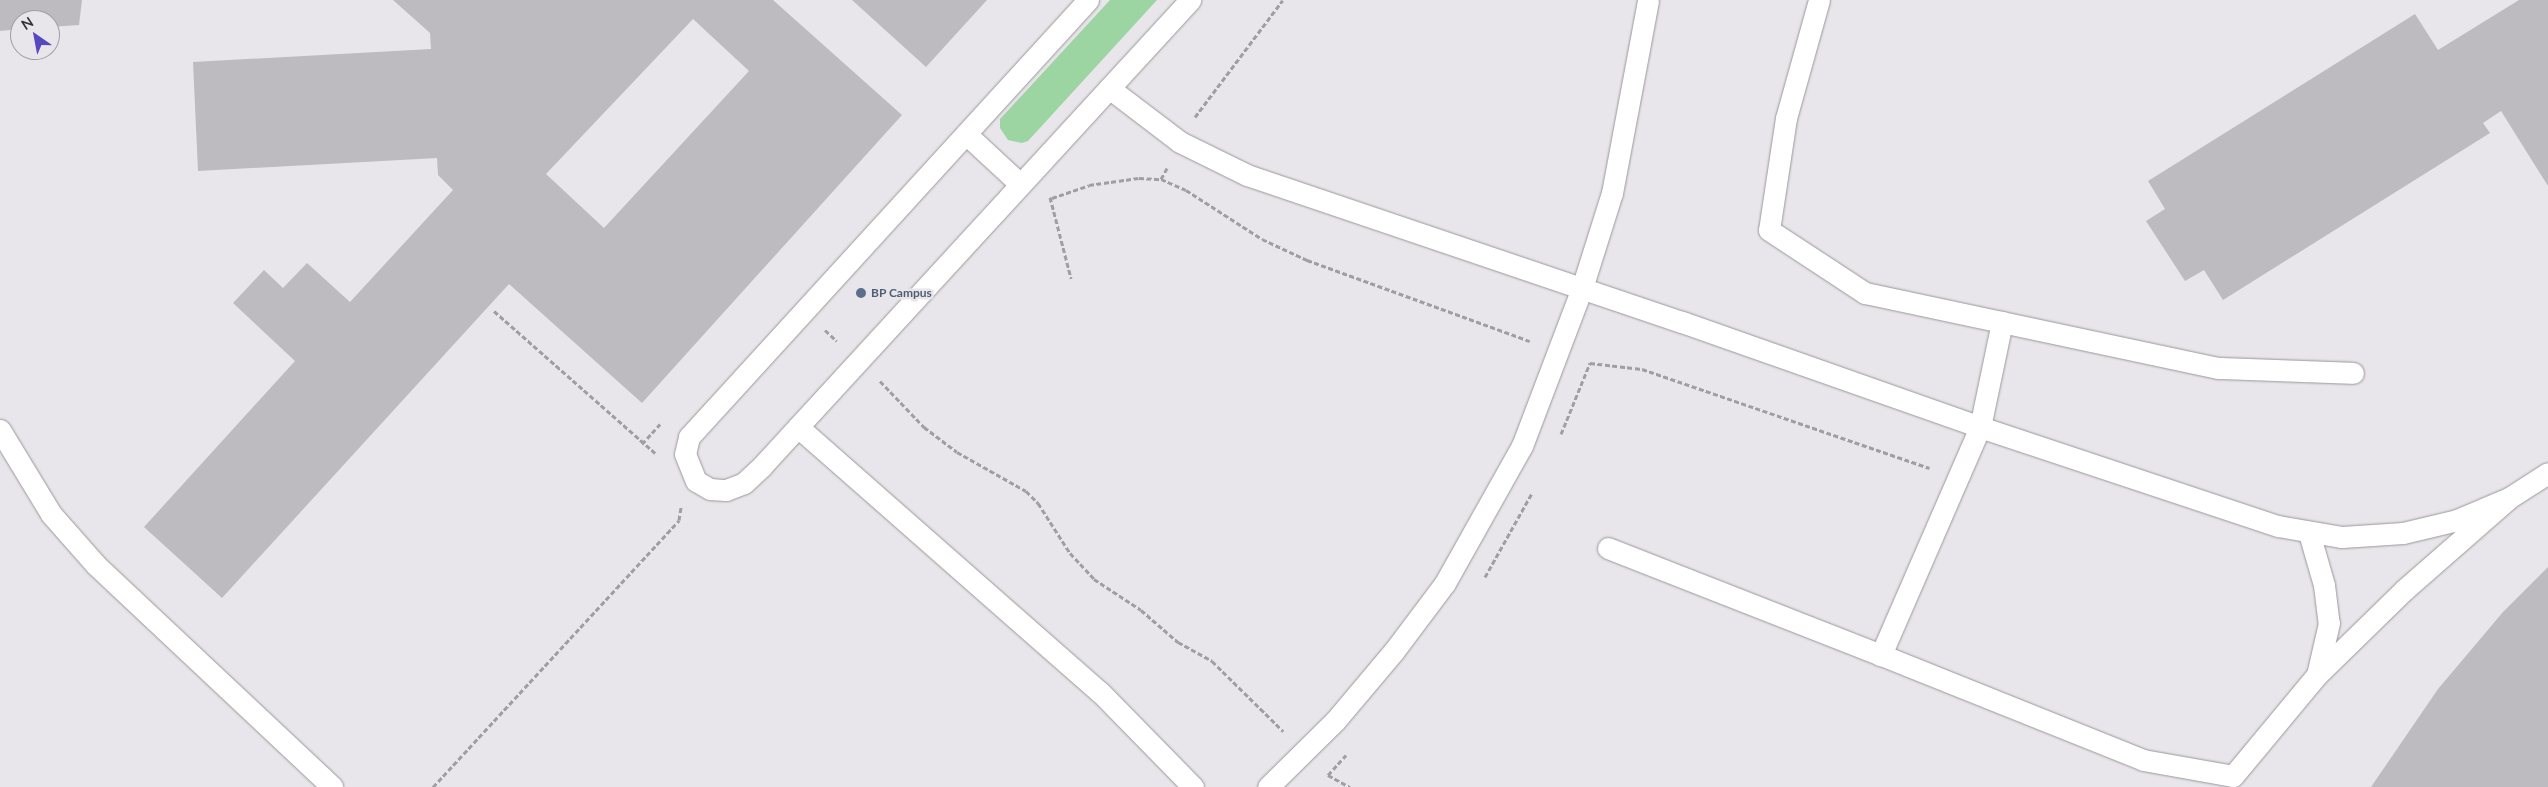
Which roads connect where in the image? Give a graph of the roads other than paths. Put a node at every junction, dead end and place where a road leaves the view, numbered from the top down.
1 (1088, 0) edge
2 (1190, 0) edge
3 (1648, 0) edge
4 (1819, 0) edge
5 (1110, 88) junction
6 (966, 134) junction
7 (1020, 184) junction
8 (1582, 288) junction
9 (2002, 322) junction
10 (2353, 373) dead end
11 (798, 427) junction
12 (1980, 427) junction
13 (0, 430) edge
14 (2548, 474) edge
15 (2509, 498) junction
16 (2310, 532) junction
17 (1608, 548) dead end
18 (1882, 655) junction
19 (2317, 675) junction
20 (332, 787) edge
21 (1193, 787) edge
22 (1268, 787) edge

1 - 6 lane
2 - 5 lane
3 - 8 lane
4 - 9 lane
5 - 7 lane
5 - 8 lane
6 - 7 lane
6 - 11 lane
7 - 11 lane
8 - 12 lane
8 - 22 lane
9 - 10 lane
9 - 12 lane
11 - 21 lane
12 - 16 lane
12 - 18 lane
13 - 20 lane
14 - 15 lane
15 - 16 lane
15 - 19 lane
16 - 19 lane
17 - 18 lane
18 - 19 lane

